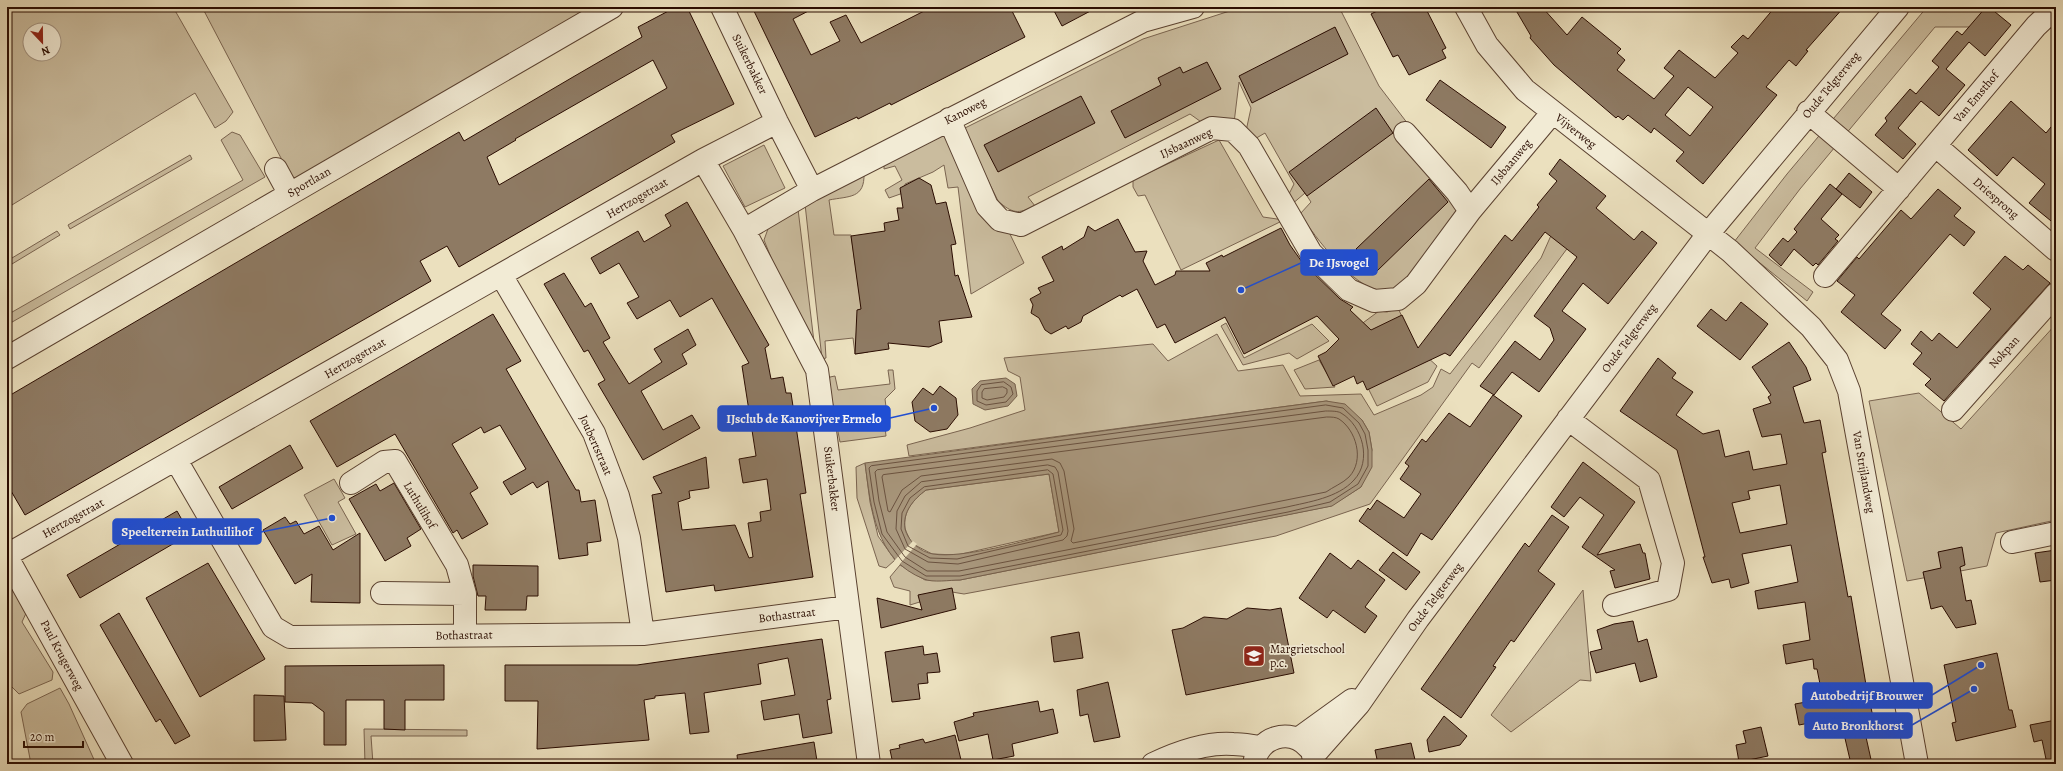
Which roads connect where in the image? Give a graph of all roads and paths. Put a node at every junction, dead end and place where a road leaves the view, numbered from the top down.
1 (612, 7) edge
2 (722, 7) edge
3 (1193, 7) edge
4 (1466, 7) edge
5 (1898, 7) edge
6 (2056, 7) edge
7 (1808, 112) junction
8 (1552, 113) junction
9 (949, 119) junction
10 (777, 122) junction
11 (1405, 133) dead end
12 (1936, 146) junction
13 (703, 160) junction
14 (276, 169) dead end
15 (1899, 189) junction
16 (812, 190) junction
17 (290, 193) junction
18 (1470, 211) junction
19 (744, 230) junction
20 (1708, 234) junction
21 (2056, 250) edge
22 (501, 275) junction
23 (1825, 276) dead end
24 (2056, 294) edge
25 (7, 358) edge
26 (1952, 410) dead end
27 (1568, 419) junction
28 (176, 460) junction
29 (351, 483) dead end
30 (2056, 533) edge
31 (2012, 542) dead end
32 (7, 556) edge
33 (382, 593) dead end
34 (465, 594) junction
35 (1614, 605) dead end
36 (848, 607) junction
37 (644, 634) junction
38 (465, 636) junction
39 (1375, 680) junction
40 (1298, 739) junction
41 (1257, 756) edge
42 (1314, 760) edge
43 (118, 761) edge
44 (869, 764) edge
45 (1152, 764) edge
46 (1917, 764) edge

1 - 17 street, Sportlaan
2 - 10 street, Suikerbakker
3 - 9 street, Kanoweg
4 - 8 street, Vijverweg
5 - 7 street, Oude Telgterweg
6 - 12 street, Van Emsthof
7 - 15 street
7 - 20 street, Oude Telgterweg
8 - 18 street, IJsbaanweg
8 - 20 street, Vijverweg
9 - 16 street, Kanoweg
9 - 18 street, IJsbaanweg
10 - 13 street
10 - 16 street, Suikerbakker
11 - 18 street
12 - 15 street, Van Emsthof
12 - 21 street, Driesprong
13 - 19 street, Suikerbakker
13 - 22 street, Hertzogstraat
14 - 17 street
15 - 23 street, Van Emsthof
16 - 19 street, Kanoweg
17 - 25 street, Sportlaan
19 - 36 street, Suikerbakker
20 - 27 street, Oude Telgterweg
20 - 46 street, Van Strijlandweg
22 - 28 street, Hertzogstraat
22 - 37 street, Joubertstraat
24 - 26 street, Nokpan
27 - 35 street
27 - 39 street, Oude Telgterweg
28 - 32 street, Hertzogstraat
28 - 38 street, Bothastraat
29 - 34 street, Luthulihof
30 - 31 street
32 - 43 street, Paul Krugerweg
33 - 34 street
34 - 38 street, Luthulihof
36 - 37 street, Bothastraat
36 - 44 street, Suikerbakker
37 - 38 street, Bothastraat
39 - 40 street, Oude Telgterweg
39 - 42 street, Oude Telgterweg
40 - 41 street
40 - 42 street
41 - 45 street

